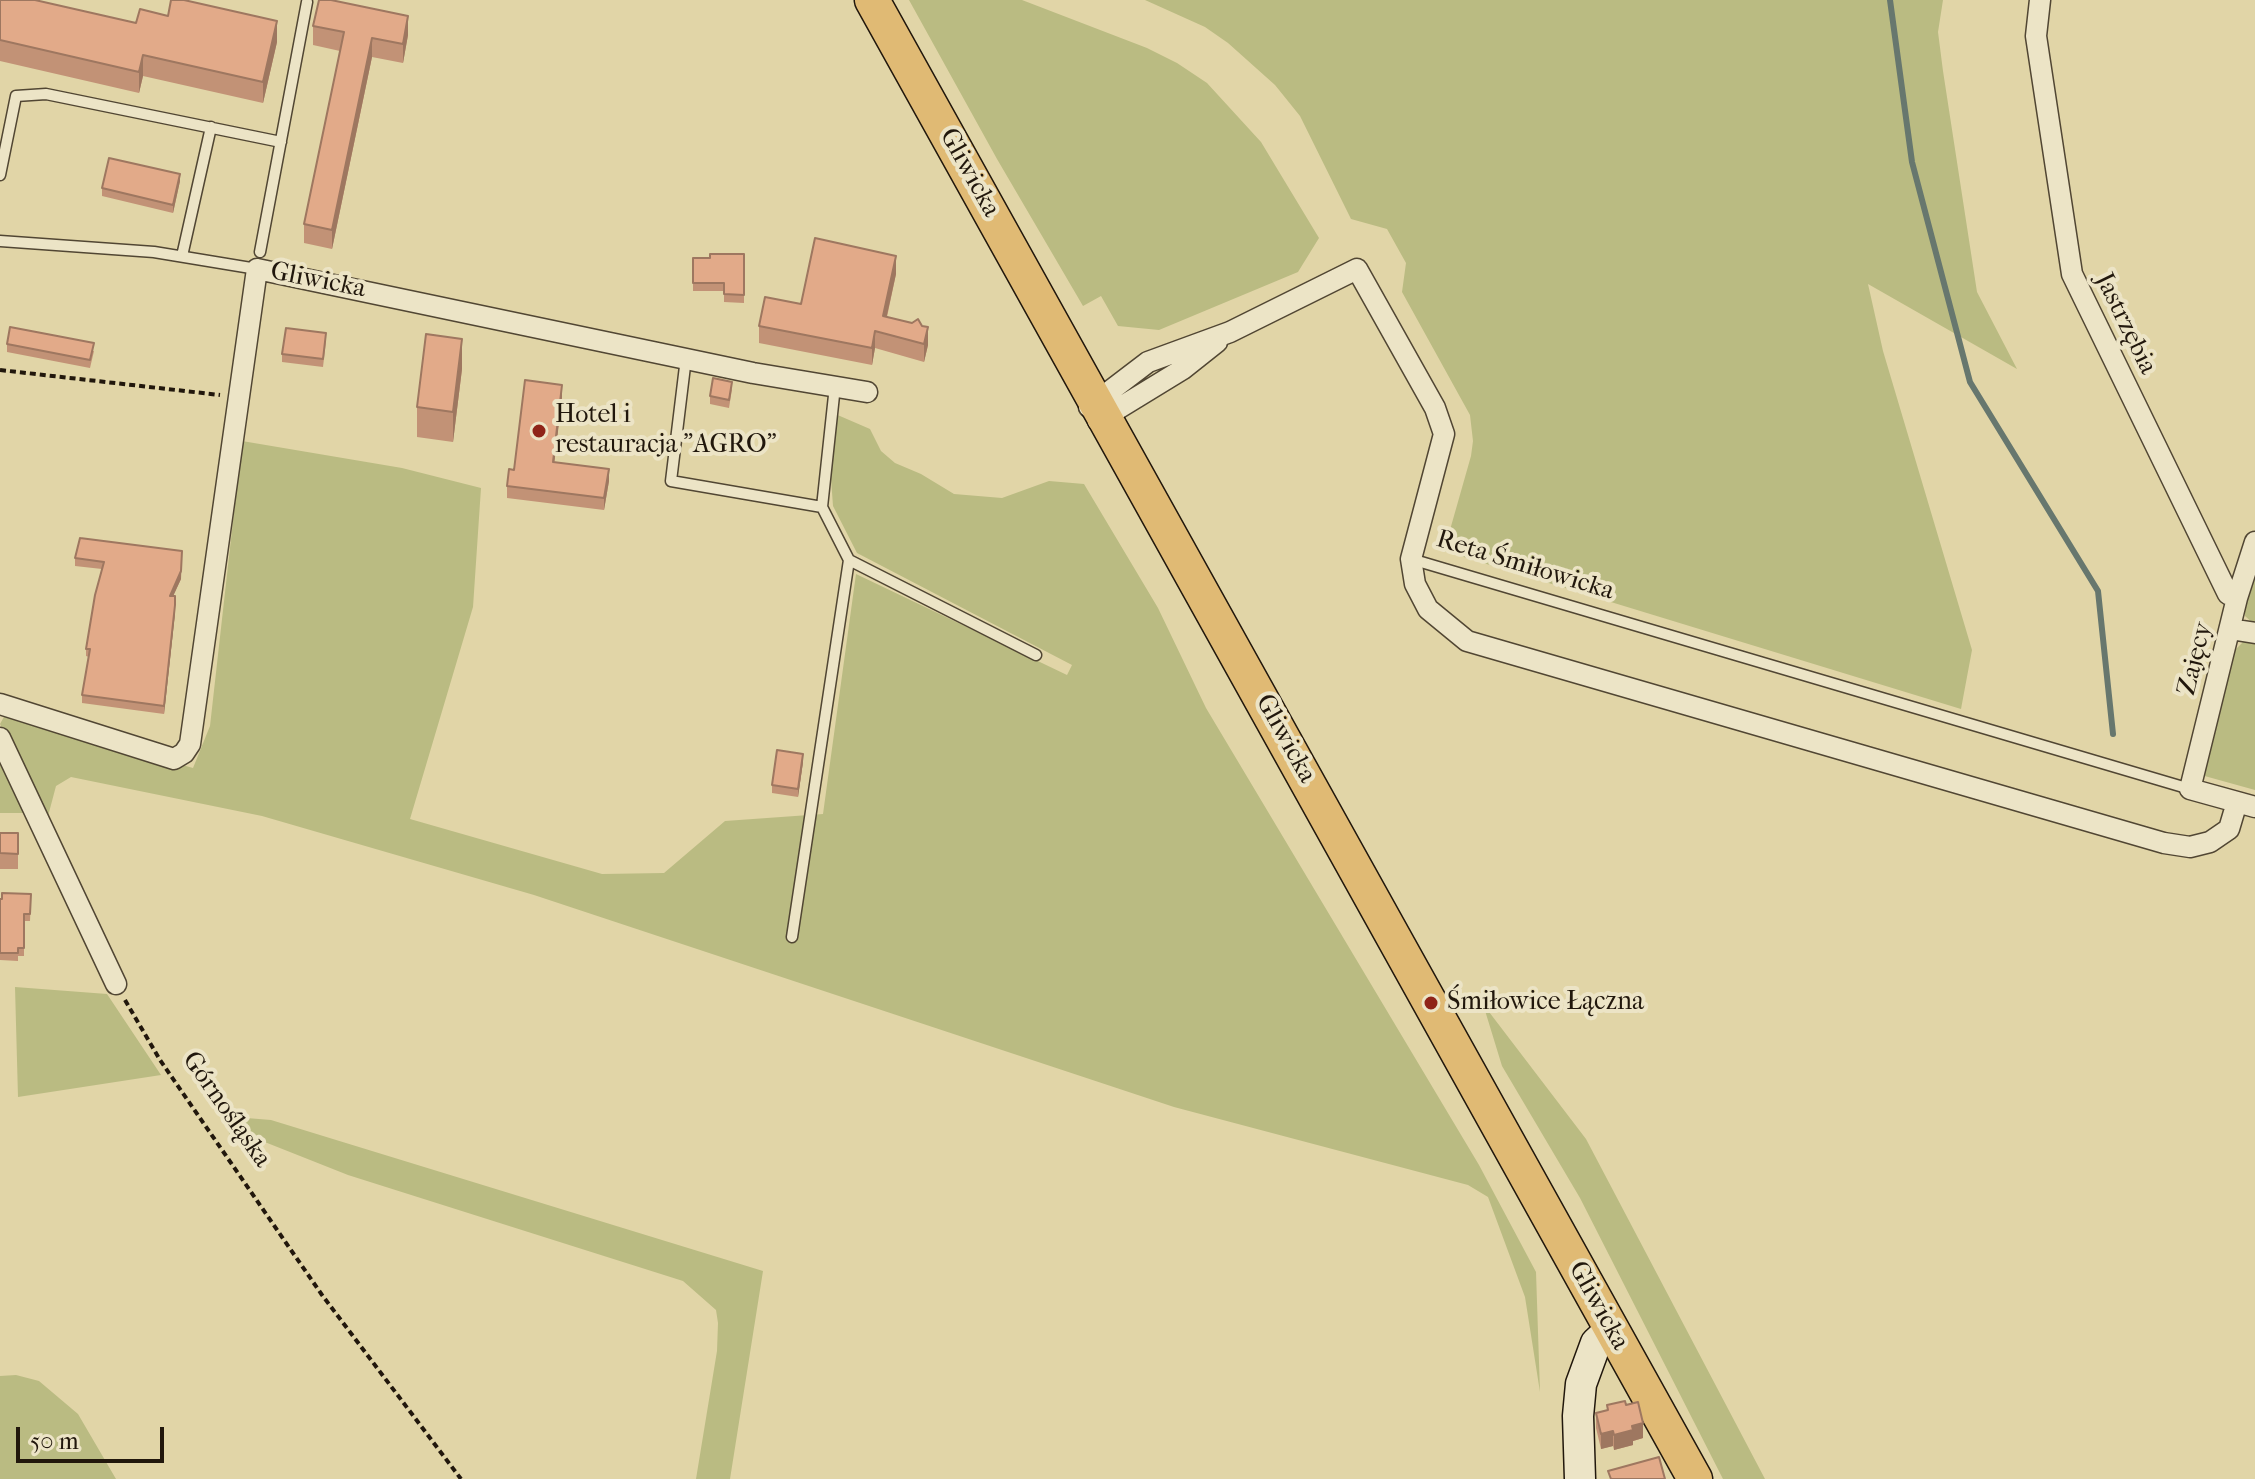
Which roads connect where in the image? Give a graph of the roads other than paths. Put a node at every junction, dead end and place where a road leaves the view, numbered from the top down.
1 (872, 0) edge
2 (2040, 0) edge
3 (307, 2) edge
4 (211, 127) junction
5 (281, 142) junction
6 (0, 175) edge
7 (0, 241) edge
8 (182, 256) junction
9 (258, 260) junction
10 (686, 358) junction
11 (835, 386) junction
12 (867, 392) dead end
13 (1095, 412) junction
14 (822, 507) junction
15 (2255, 542) edge
16 (1411, 559) junction
17 (849, 560) junction
18 (2237, 598) junction
19 (2230, 629) junction
20 (2255, 633) edge
21 (1036, 655) dead end
22 (0, 704) edge
23 (0, 738) edge
24 (2190, 789) junction
25 (2246, 805) edge
26 (792, 937) dead end
27 (116, 984) road end
28 (1611, 1329) junction
29 (1580, 1479) edge
30 (1695, 1479) edge

1 - 13 main road, Gliwicka
2 - 18 street, Jastrzębia
3 - 5 lane
4 - 5 lane
4 - 6 lane
4 - 8 lane
5 - 9 lane
7 - 8 lane, Gliwicka
8 - 9 lane, Gliwicka
9 - 10 street, Gliwicka
9 - 22 street
10 - 11 street, Gliwicka
10 - 14 lane
11 - 12 street, Gliwicka
11 - 14 lane
13 - 16 street
13 - 28 main road, Gliwicka
14 - 17 lane
15 - 18 street, Zajęcy
16 - 24 lane, Reta Śmiłowicka
16 - 25 street, Reta Śmiłowicka
17 - 21 lane
17 - 26 lane
18 - 19 street, Zajęcy
19 - 20 street
19 - 24 street, Zajęcy
23 - 27 street
24 - 25 street, Reta Śmiłowicka
28 - 29 street
28 - 30 main road, Gliwicka

